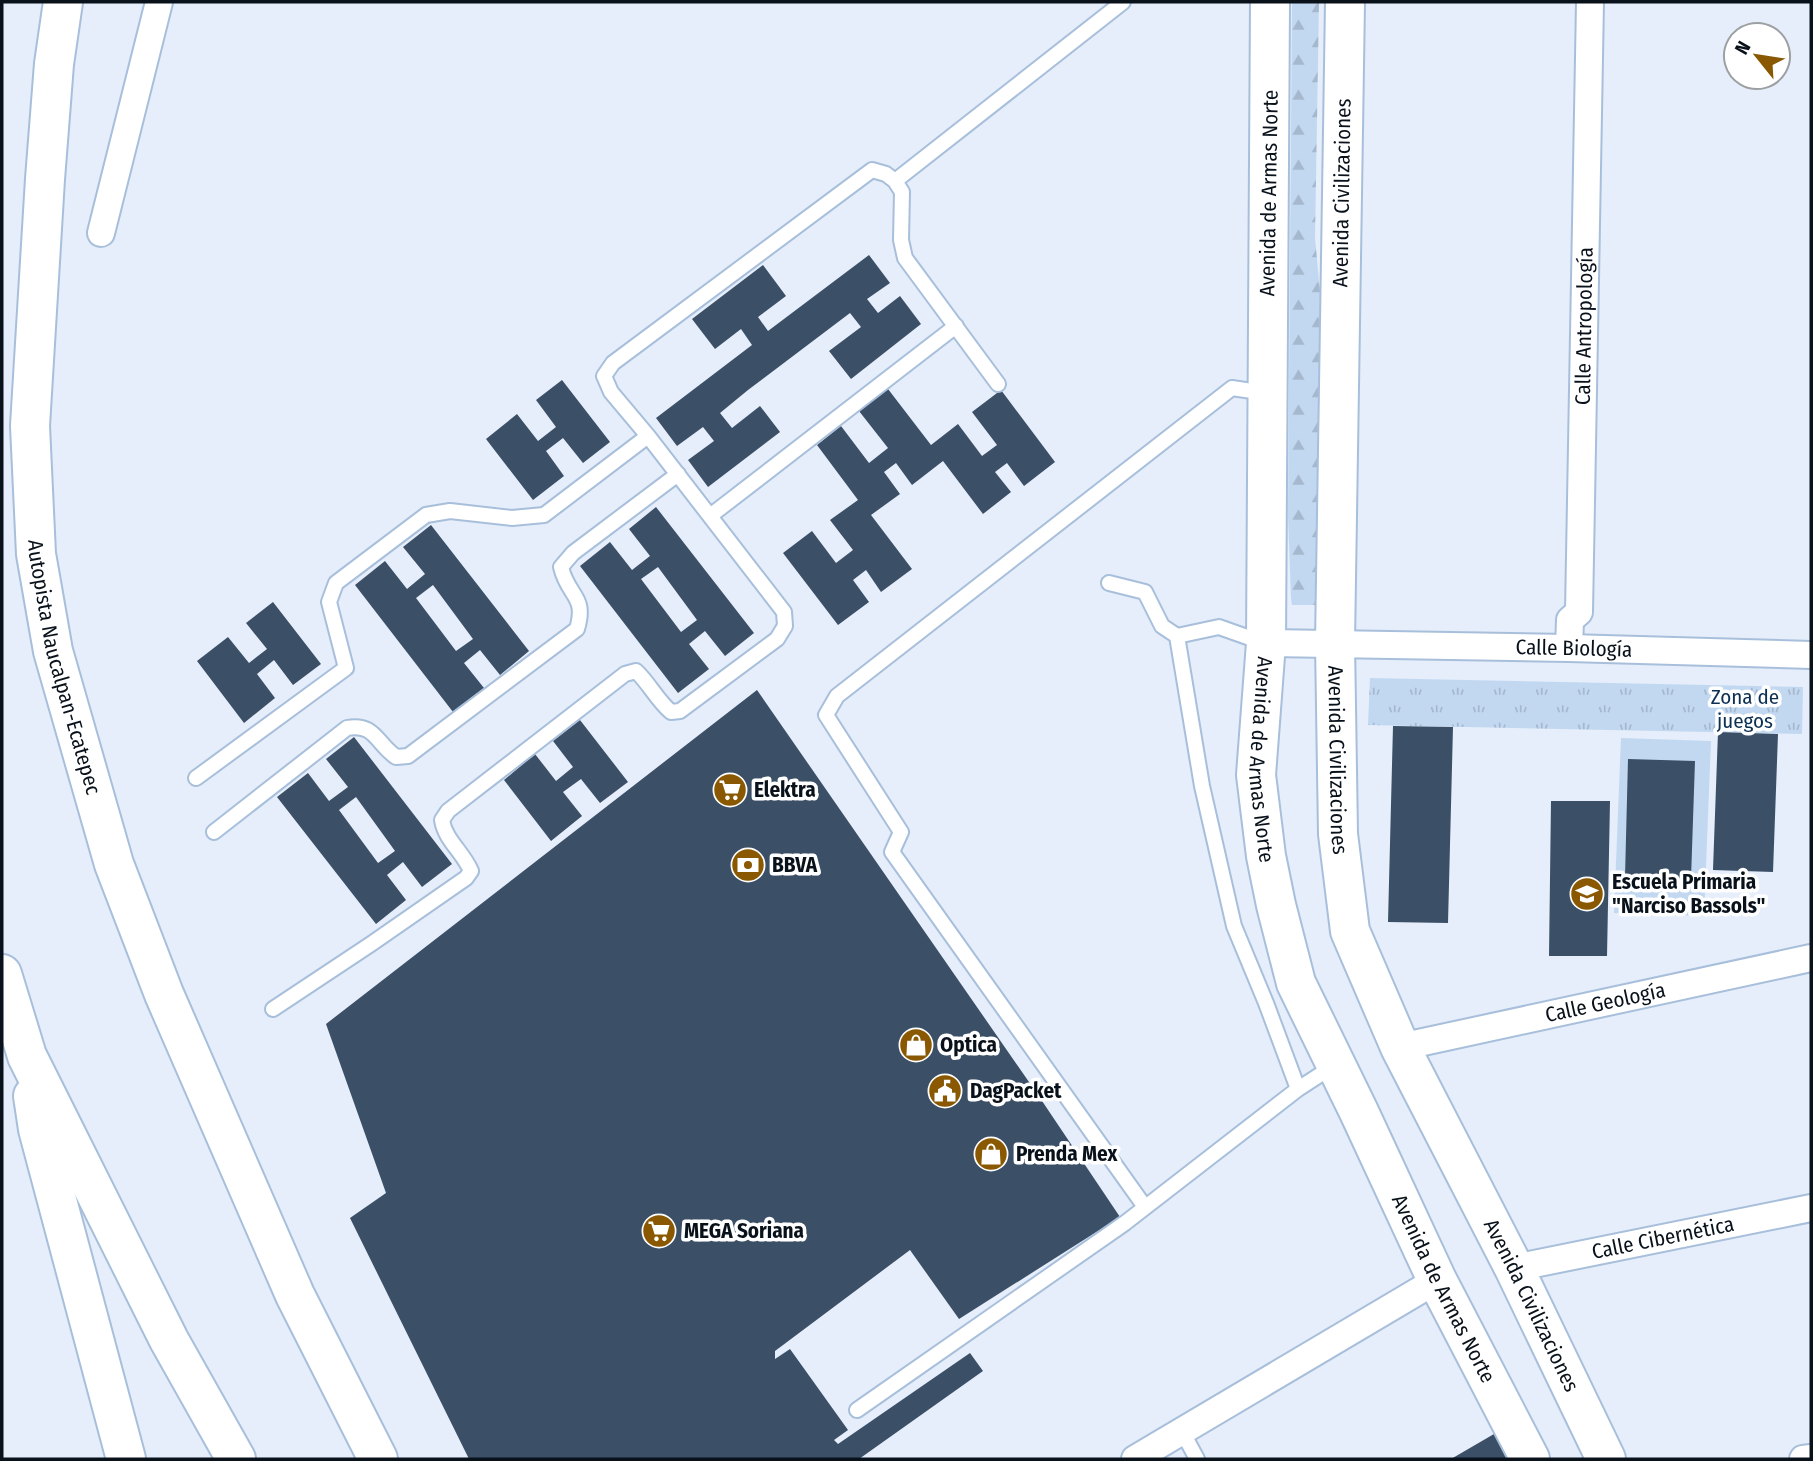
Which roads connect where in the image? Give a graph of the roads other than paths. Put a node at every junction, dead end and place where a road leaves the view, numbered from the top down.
1 (62, 2) edge
2 (159, 2) edge
3 (1123, 2) edge
4 (1270, 2) edge
5 (1345, 2) edge
6 (1590, 2) edge
7 (895, 181) junction
8 (101, 233) dead end
9 (956, 326) junction
10 (998, 384) dead end
11 (1267, 394) junction
12 (648, 436) junction
13 (678, 474) junction
14 (710, 516) junction
15 (1109, 583) dead end
16 (1177, 636) junction
17 (1266, 643) junction
18 (1335, 643) junction
19 (1569, 648) junction
20 (1811, 655) edge
21 (197, 778) dead end
22 (214, 832) dead end
23 (1811, 958) edge
24 (2, 974) edge
25 (273, 1009) dead end
26 (1400, 1047) junction
27 (27, 1056) junction
28 (1336, 1065) junction
29 (1298, 1089) junction
30 (1145, 1207) junction
31 (1811, 1208) edge
32 (1514, 1268) junction
33 (1437, 1280) junction
34 (295, 1295) junction
35 (857, 1409) dead end
36 (1183, 1433) junction
37 (1811, 1458) edge
38 (127, 1459) edge
39 (236, 1459) edge
40 (352, 1459) edge
41 (378, 1459) edge
42 (1135, 1459) edge
43 (1197, 1459) edge
44 (1530, 1459) edge
45 (1606, 1459) edge
46 (1803, 1459) edge

1 - 34 main road, Autopista Naucalpan-Ecatepec
2 - 8 street
3 - 7 lane
4 - 11 main road, Avenida de Armas Norte
5 - 18 main road, Avenida Civilizaciones
6 - 19 street, Calle Antropología
7 - 9 lane
7 - 12 lane
9 - 10 lane
9 - 14 lane
11 - 17 main road, Avenida de Armas Norte
11 - 30 lane
12 - 13 lane
12 - 21 lane
13 - 14 lane
13 - 22 lane
14 - 25 lane
15 - 16 lane
16 - 17 lane
16 - 29 lane
17 - 18 street, Calle Biología
17 - 28 main road, Avenida de Armas Norte
18 - 19 street, Calle Biología
18 - 26 main road, Avenida Civilizaciones
19 - 20 street, Calle Biología
23 - 26 street, Calle Geología
24 - 27 main road
26 - 32 main road, Avenida Civilizaciones
27 - 38 main road
27 - 39 main road
28 - 29 lane
28 - 33 main road, Avenida de Armas Norte
29 - 30 lane
30 - 35 lane
31 - 32 street, Calle Cibernética
32 - 45 main road, Avenida Civilizaciones
33 - 36 street
33 - 44 main road, Avenida de Armas Norte
34 - 40 main road
34 - 41 main road
36 - 42 street
36 - 43 lane
37 - 46 street

